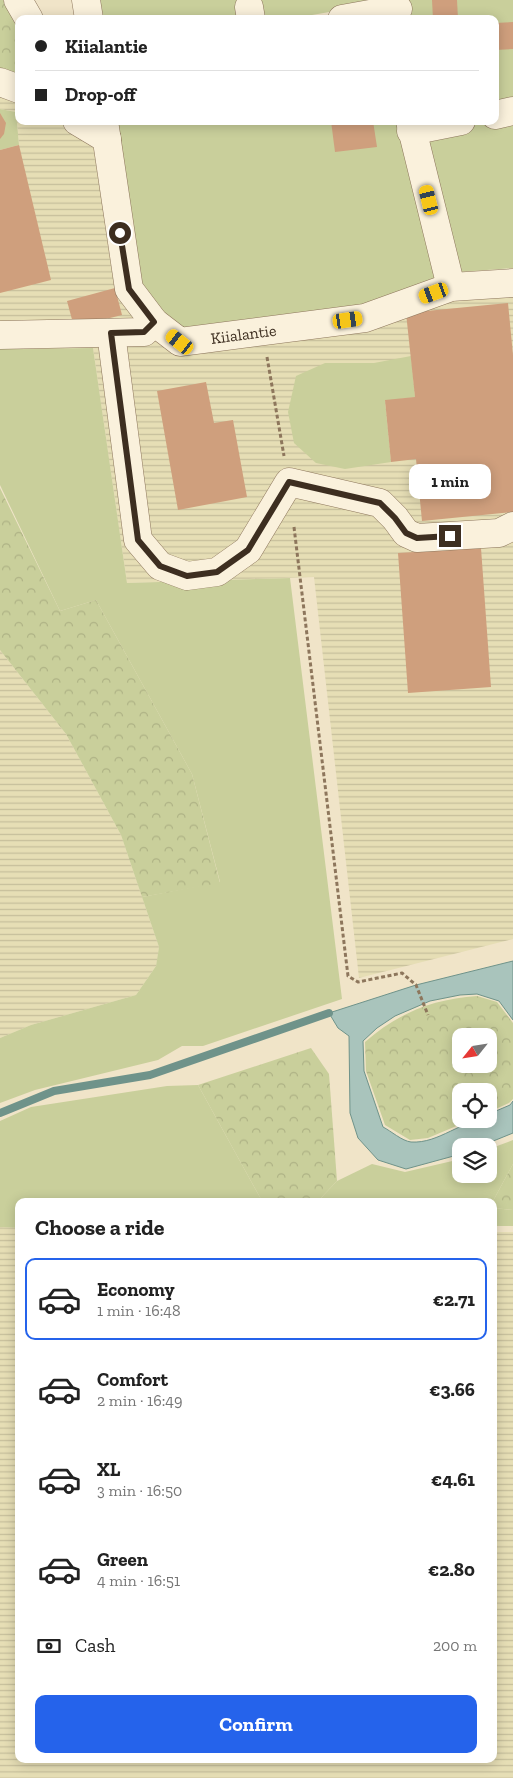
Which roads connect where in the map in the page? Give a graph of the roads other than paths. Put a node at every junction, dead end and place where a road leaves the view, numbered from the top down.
1 (18, 0) edge
2 (39, 0) edge
3 (86, 0) edge
4 (333, 0) edge
5 (398, 9) edge
6 (27, 15) edge
7 (42, 15) edge
8 (88, 15) edge
9 (335, 15) edge
10 (364, 15) edge
11 (0, 82) edge
12 (15, 88) edge
13 (513, 112) edge
14 (499, 114) edge
15 (89, 125) edge
16 (411, 126) edge
17 (105, 130) edge
18 (513, 283) edge
19 (451, 287) junction
20 (154, 322) junction
21 (111, 333) junction
22 (0, 335) edge
23 (513, 526) edge

1 - 6 street
2 - 7 street
3 - 8 street
4 - 9 street
5 - 10 street
11 - 12 street
13 - 14 street
15 - 17 street
16 - 19 street
17 - 20 street, Kiialantie
18 - 19 street, Kiialantie
19 - 20 street, Kiialantie
20 - 21 street
21 - 22 street
21 - 23 street

